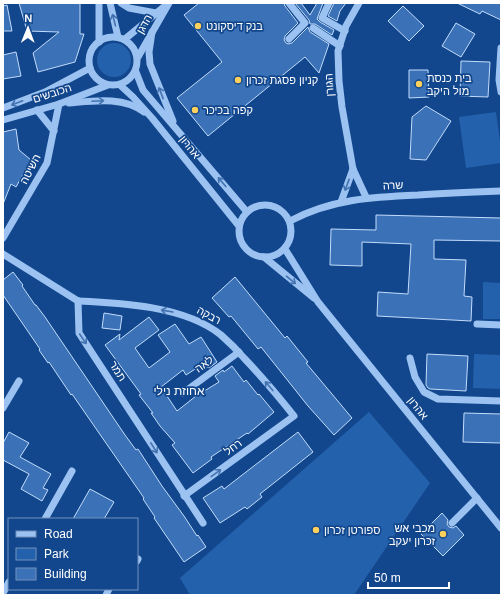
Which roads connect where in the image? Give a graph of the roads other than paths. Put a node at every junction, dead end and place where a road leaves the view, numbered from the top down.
1 (99, 3) edge
2 (110, 3) edge
3 (121, 3) edge
4 (169, 3) edge
5 (289, 3) edge
6 (329, 3) edge
7 (359, 3) edge
8 (156, 13) junction
9 (313, 28) dead end
10 (345, 31) junction
11 (152, 32) junction
12 (122, 38) junction
13 (289, 39) dead end
14 (99, 42) junction
15 (340, 46) junction
16 (501, 48) edge
17 (138, 57) junction
18 (90, 68) junction
19 (136, 72) junction
20 (108, 85) junction
21 (120, 85) junction
22 (501, 92) edge
23 (59, 104) junction
24 (3, 108) edge
25 (37, 110) junction
26 (152, 118) junction
27 (3, 120) edge
28 (176, 129) junction
29 (54, 131) junction
30 (353, 169) junction
31 (501, 191) edge
32 (366, 197) junction
33 (341, 202) junction
34 (247, 212) junction
35 (290, 221) junction
36 (239, 226) junction
37 (3, 238) edge
38 (285, 248) junction
39 (3, 254) edge
40 (264, 257) junction
41 (78, 302) junction
42 (318, 302) junction
43 (477, 324) dead end
44 (501, 325) edge
45 (239, 352) junction
46 (410, 358) dead end
47 (19, 381) dead end
48 (183, 393) dead end
49 (501, 401) edge
50 (3, 408) edge
51 (294, 416) joint
52 (72, 472) dead end
53 (184, 496) junction
54 (477, 498) junction
55 (46, 518) edge
56 (203, 523) dead end
57 (452, 523) dead end
58 (501, 528) edge
59 (8, 584) edge
60 (3, 593) edge

1 - 14 street
12 -> 2 street
3 - 8 street
4 - 8 street, הדגן
4 - 11 street, הדגן
5 - 13 street
6 - 10 street
7 - 10 street, הגורן
8 - 12 street, הדגן
9 - 15 street
10 - 15 street, הגורן
11 - 17 street, הדגן
28 -> 11 street
12 - 14 street
12 - 17 street
14 - 18 street
15 - 30 street, הגורן
16 - 22 street
17 - 19 street
18 - 20 street
18 -> 24 street, הכובשים
19 - 21 street
19 - 28 street, אהרון
20 - 21 street
20 - 23 street, הכובשים
21 - 26 street, אהרון
23 - 25 street, הכובשים
23 -> 26 street
23 - 29 street, השיטה
25 - 27 street, הכובשים
25 - 29 street
26 - 36 street, אהרון
34 -> 28 street, אהרון
29 - 37 street, השיטה
30 - 32 street, הגורן
30 -> 33 street, הגורן
31 - 32 street, שרה
32 - 33 street, שרה
33 - 35 street, שרה
34 - 35 street
34 - 36 street
35 - 38 street
36 - 40 street
38 - 40 street
38 - 42 street, אהרון
39 - 41 street
40 -> 42 street, אהרון
45 -> 41 street, רבקה
41 -> 53 street, תמר
42 - 54 street, אהרון
43 - 44 street
45 - 48 street, לאה
51 -> 45 street, רבקה
46 - 49 street
47 - 50 street
53 -> 51 street, רחל
52 - 55 street
53 - 56 street, תמר
54 - 57 street
54 - 58 street, אהרון
59 - 60 street

